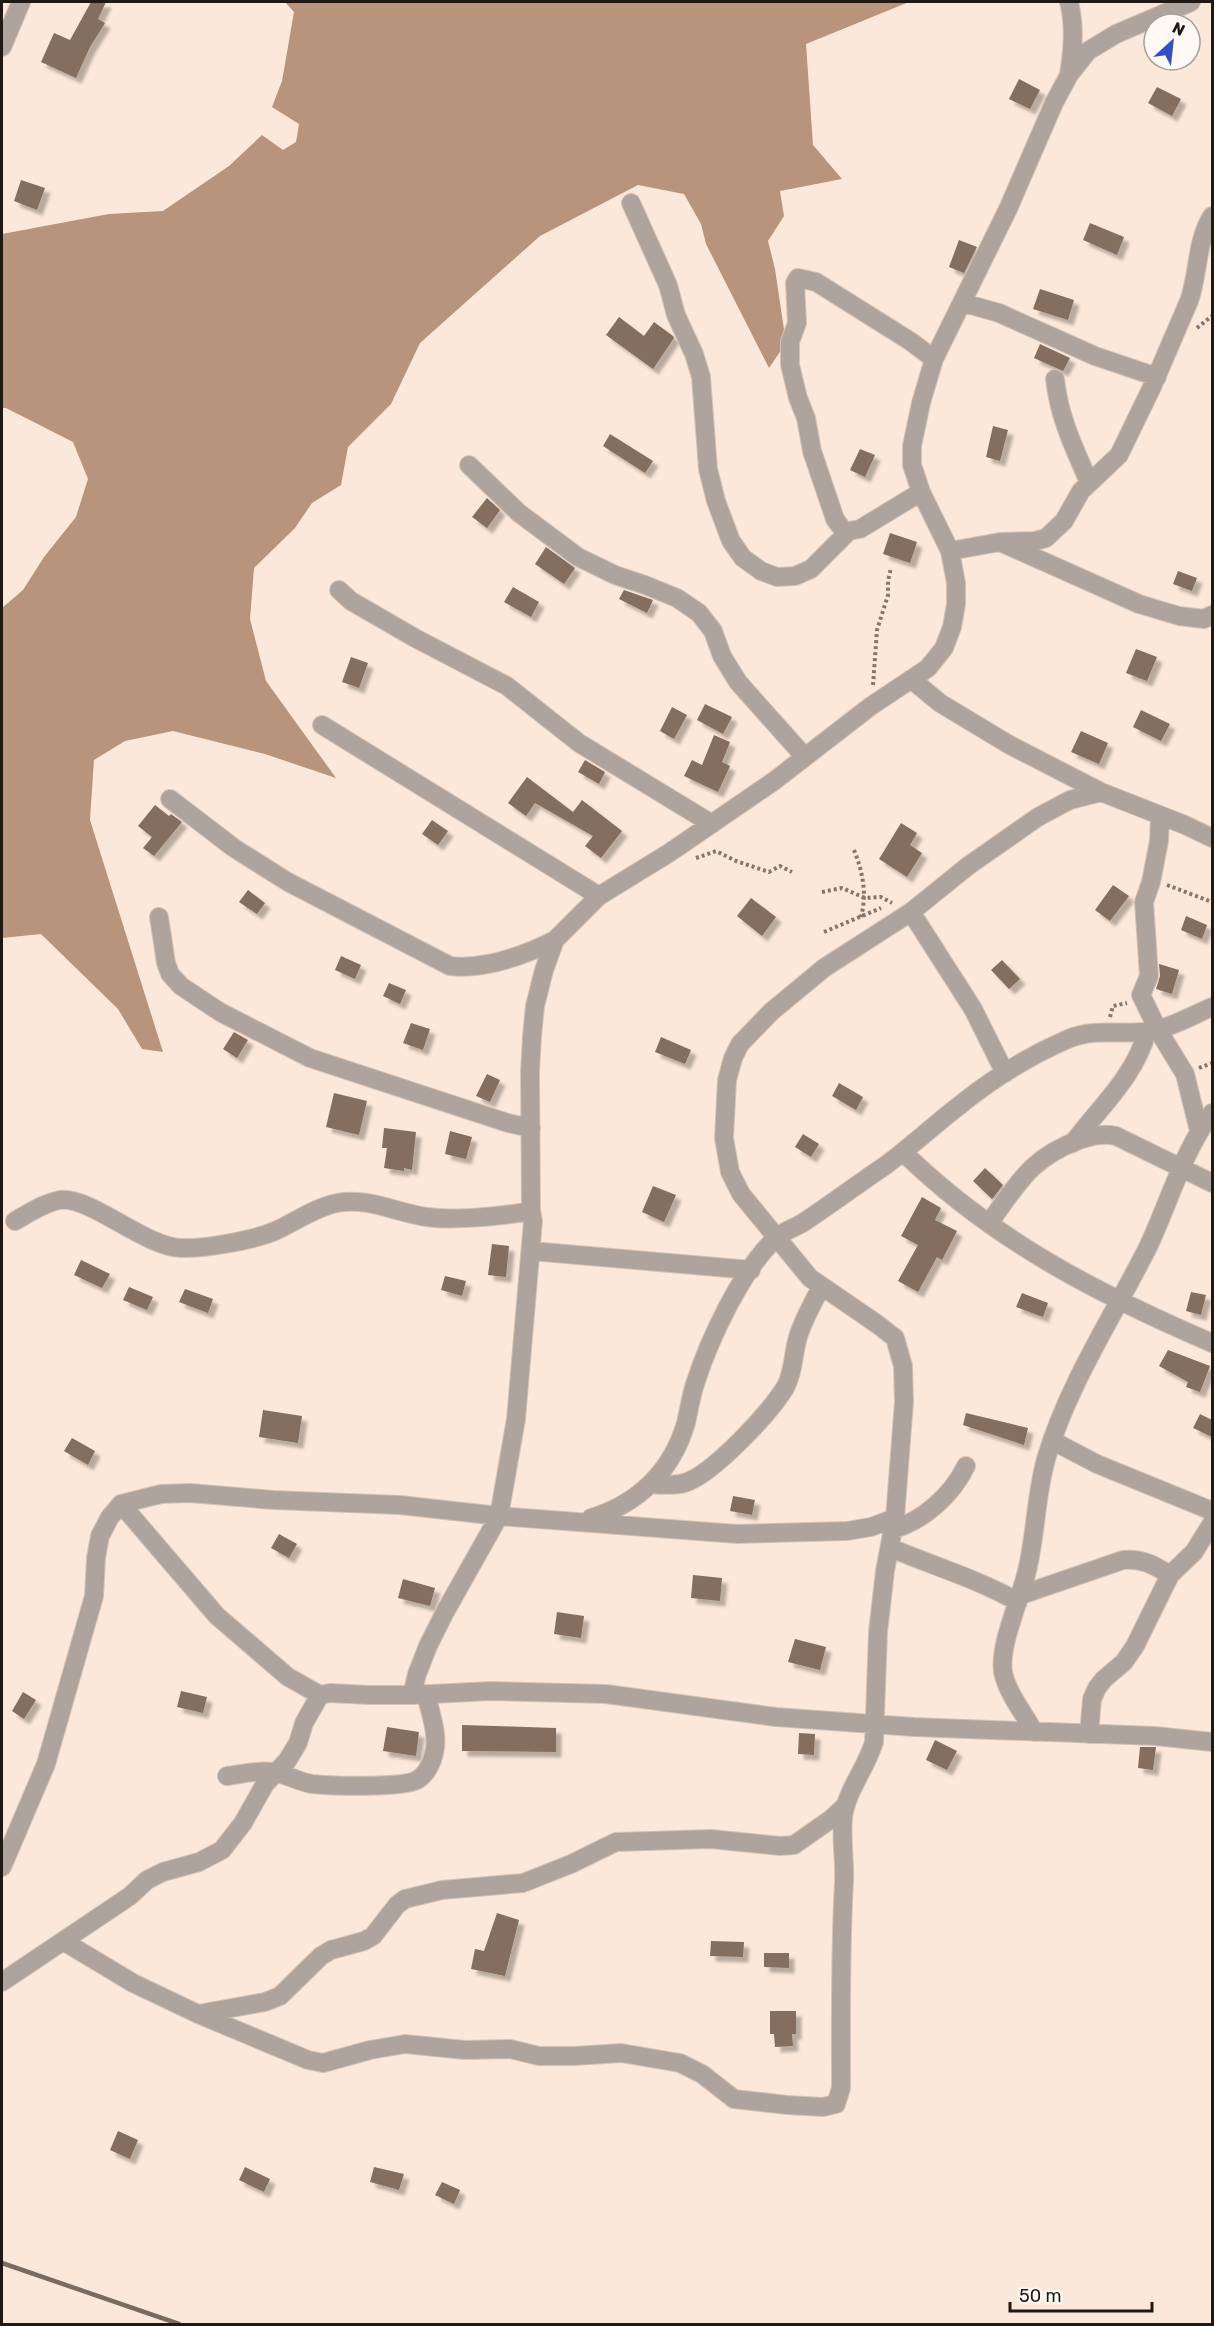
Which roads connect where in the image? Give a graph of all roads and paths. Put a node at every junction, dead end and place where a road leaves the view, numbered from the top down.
1 (21, 2) edge
2 (1070, 2) edge
3 (1191, 2) edge
4 (2, 47) edge
5 (1069, 75) junction
6 (631, 202) dead end
7 (1212, 216) edge
8 (964, 303) junction
9 (934, 359) junction
10 (1156, 376) junction
11 (1055, 379) dead end
12 (469, 465) dead end
13 (1089, 482) junction
14 (921, 492) junction
15 (849, 531) junction
16 (1000, 542) junction
17 (950, 551) junction
18 (891, 568) dead end
19 (339, 590) dead end
20 (1210, 619) edge
21 (911, 679) junction
22 (871, 706) junction
23 (322, 725) dead end
24 (804, 756) junction
25 (1101, 792) junction
26 (170, 799) dead end
27 (1160, 815) junction
28 (712, 824) junction
29 (1209, 832) edge
30 (854, 850) dead end
31 (669, 853) junction
32 (792, 872) dead end
33 (1151, 882) junction
34 (822, 892) dead end
35 (598, 896) junction
36 (865, 898) junction
37 (1212, 902) edge
38 (892, 903) dead end
39 (911, 912) junction
40 (159, 917) dead end
41 (555, 940) junction
42 (869, 940) junction
43 (1141, 995) junction
44 (1212, 1007) edge
45 (1105, 1031) junction
46 (1152, 1031) junction
47 (1005, 1073) junction
48 (1212, 1113) edge
49 (531, 1128) junction
50 (1199, 1131) junction
51 (1073, 1143) junction
52 (903, 1152) junction
53 (1182, 1170) junction
54 (1212, 1183) edge
55 (531, 1211) junction
56 (15, 1221) dead end
57 (989, 1223) junction
58 (777, 1236) junction
59 (531, 1251) junction
60 (751, 1270) junction
61 (821, 1287) junction
62 (1118, 1301) junction
63 (1212, 1343) edge
64 (1053, 1441) junction
65 (966, 1466) dead end
66 (652, 1484) junction
67 (121, 1504) junction
68 (1212, 1511) edge
69 (499, 1516) junction
70 (583, 1521) junction
71 (1212, 1522) edge
72 (894, 1524) junction
73 (891, 1548) junction
74 (1170, 1575) junction
75 (1020, 1598) junction
76 (320, 1695) junction
77 (419, 1695) junction
78 (876, 1724) junction
79 (1034, 1732) junction
80 (1089, 1734) junction
81 (1212, 1742) edge
82 (276, 1772) junction
83 (227, 1776) dead end
84 (846, 1805) junction
85 (2, 1867) edge
86 (63, 1941) junction
87 (2, 1982) edge
88 (198, 2014) junction

1 - 4 street
2 - 5 street
3 - 5 street
5 - 8 street
6 - 15 street
7 - 10 street
8 - 9 street
8 - 10 street
9 - 14 street
9 - 15 street
10 - 13 street
11 - 13 street
12 - 24 street
13 - 16 street
14 - 15 street
14 - 17 street
16 - 17 street
16 - 20 street
17 - 21 street
18 - 22 path
19 - 28 street
21 - 22 street
21 - 25 street
22 - 24 street
23 - 35 street
24 - 28 street
25 - 27 street
25 - 39 street
26 - 41 street
27 - 29 street
27 - 33 street
28 - 31 street
30 - 36 path
31 - 32 path
31 - 35 street
33 - 37 path
33 - 43 street
34 - 36 path
35 - 41 street
36 - 38 path
36 - 42 path
39 - 42 street
39 - 47 street
40 - 49 street
41 - 49 street
42 - 58 street
43 - 45 path
43 - 46 street
44 - 46 street
45 - 46 street
45 - 47 street
46 - 50 street
46 - 51 street
47 - 52 street
48 - 50 street
49 - 55 street
50 - 53 street
51 - 53 street
51 - 57 street
52 - 57 street
52 - 58 street
53 - 54 street
53 - 62 street
55 - 56 street
55 - 59 street
57 - 62 street
58 - 60 street
58 - 61 street
59 - 60 street
59 - 69 street
60 - 66 street
61 - 66 street
61 - 72 street
62 - 63 street
62 - 64 street
64 - 68 street
64 - 75 street
65 - 72 street
66 - 70 street
67 - 69 street
67 - 76 street
67 - 85 street
69 - 70 street
69 - 77 street
70 - 72 street
71 - 74 street
72 - 73 street
73 - 75 street
73 - 78 street
74 - 75 street
74 - 80 street
75 - 79 street
76 - 77 street
76 - 82 street
77 - 78 street
77 - 82 street
78 - 79 street
78 - 84 street
79 - 80 street
80 - 81 street
82 - 83 street
82 - 86 street
84 - 88 street
84 - 88 street
86 - 87 street
86 - 88 street

